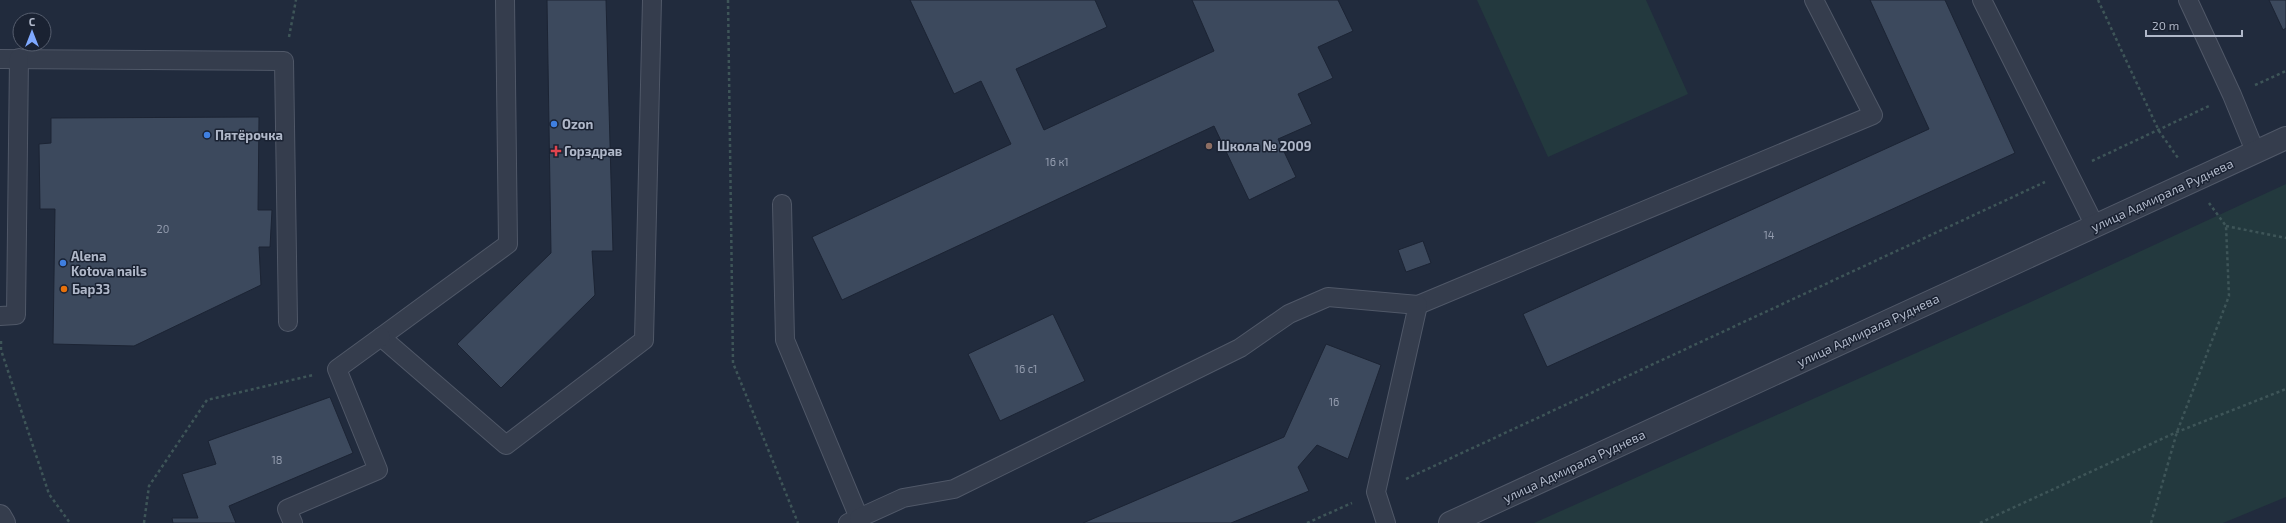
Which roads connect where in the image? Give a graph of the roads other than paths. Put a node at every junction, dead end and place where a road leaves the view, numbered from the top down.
1 (505, 0) edge
2 (652, 0) edge
3 (1814, 0) edge
4 (1982, 0) edge
5 (2188, 0) edge
6 (19, 58) junction
7 (0, 59) edge
8 (2286, 138) edge
9 (2255, 151) junction
10 (782, 204) dead end
11 (2096, 226) junction
12 (1418, 305) junction
13 (0, 316) edge
14 (288, 322) dead end
15 (381, 337) junction
16 (0, 516) edge
17 (856, 521) edge
18 (4, 523) edge
19 (293, 523) edge
20 (1386, 523) edge
21 (1450, 523) edge

1 - 15 lane
2 - 15 lane
3 - 12 lane
4 - 11 lane
5 - 9 lane
6 - 7 lane
6 - 13 lane
6 - 14 lane
8 - 9 street, улица Адмирала Руднева
9 - 11 street, улица Адмирала Руднева
10 - 17 lane
11 - 21 street, улица Адмирала Руднева
12 - 17 lane
12 - 20 lane
15 - 19 lane
16 - 18 street

